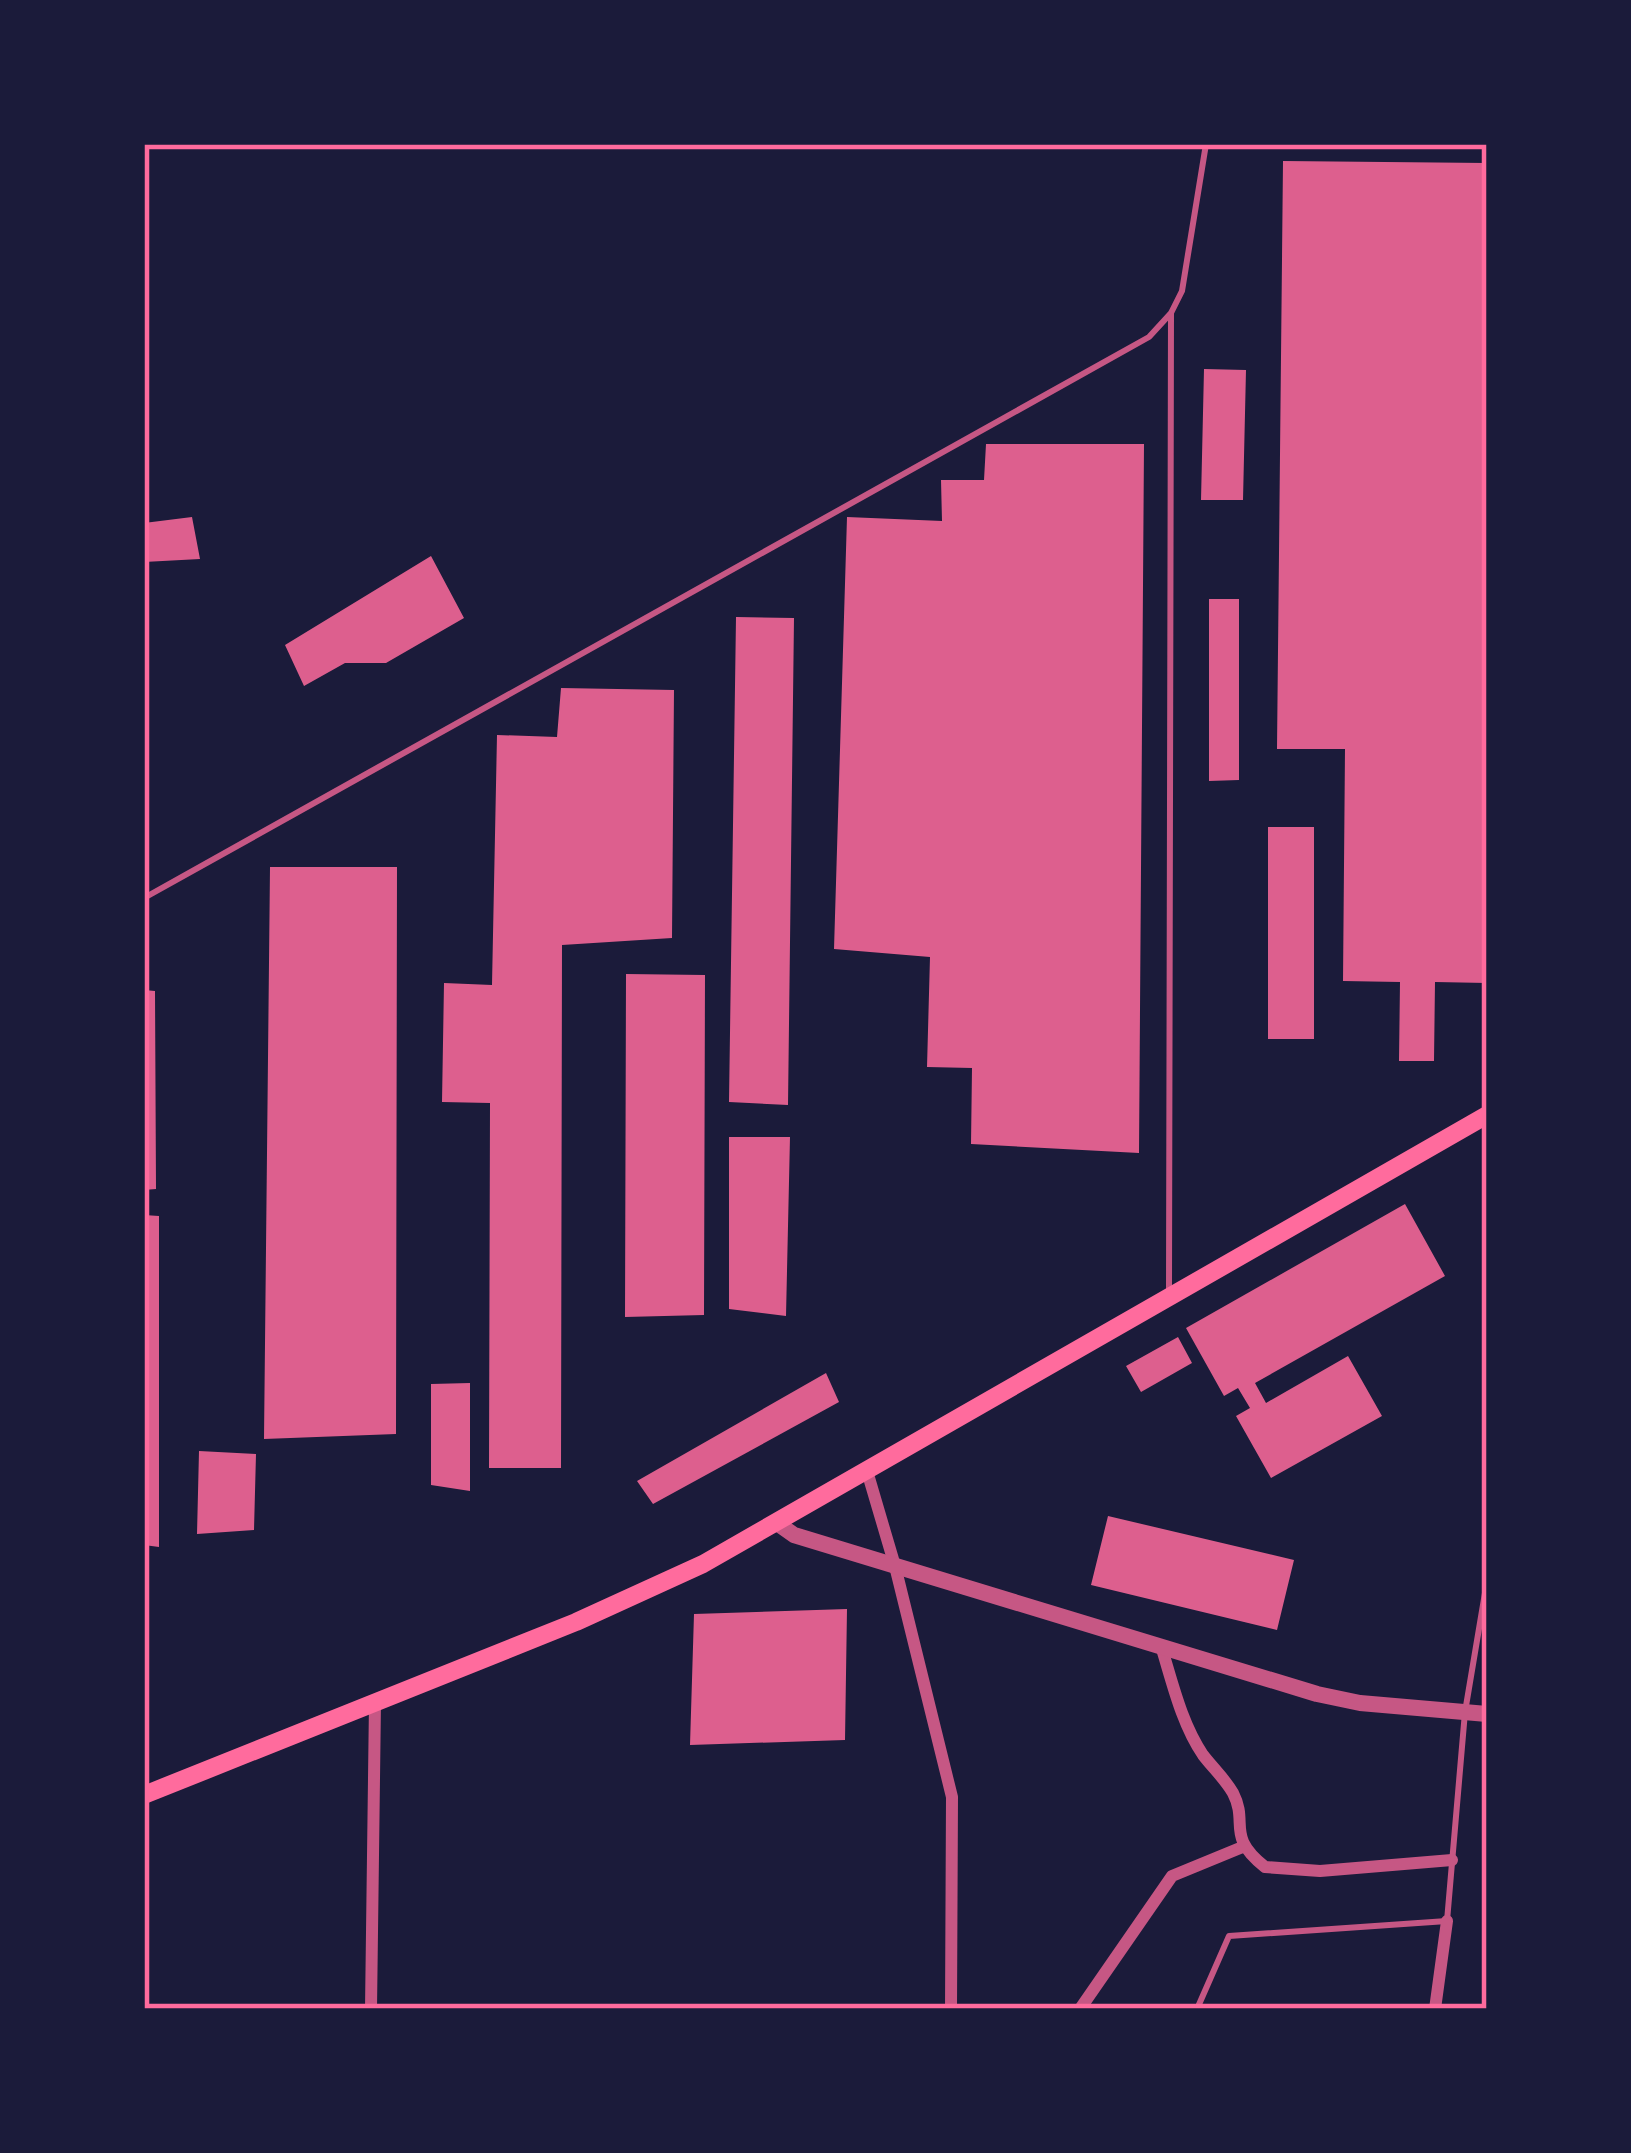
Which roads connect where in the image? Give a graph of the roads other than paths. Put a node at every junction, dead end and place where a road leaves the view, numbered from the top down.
1 (1206, 144) edge
2 (1171, 313) junction
3 (144, 898) edge
4 (1487, 1115) edge
5 (1168, 1299) junction
6 (867, 1471) junction
7 (777, 1523) junction
8 (895, 1566) junction
9 (1487, 1581) edge
10 (1162, 1649) junction
11 (375, 1702) junction
12 (1466, 1712) junction
13 (1487, 1714) edge
14 (144, 1795) edge
15 (1245, 1846) junction
16 (1452, 1860) junction
17 (1447, 1921) junction
18 (371, 2009) edge
19 (951, 2009) edge
20 (1080, 2009) edge
21 (1197, 2009) edge
22 (1435, 2009) edge

1 - 2 lane
2 - 3 lane
2 - 5 lane
4 - 5 main road
5 - 6 main road
6 - 7 main road
6 - 8 street
7 - 8 street
7 - 11 main road
8 - 10 street
8 - 19 street
9 - 12 lane
10 - 12 street
10 - 15 street
11 - 14 main road
11 - 18 street
12 - 13 street
12 - 16 lane
15 - 16 street
15 - 20 street
16 - 17 lane
17 - 21 lane
17 - 22 street

